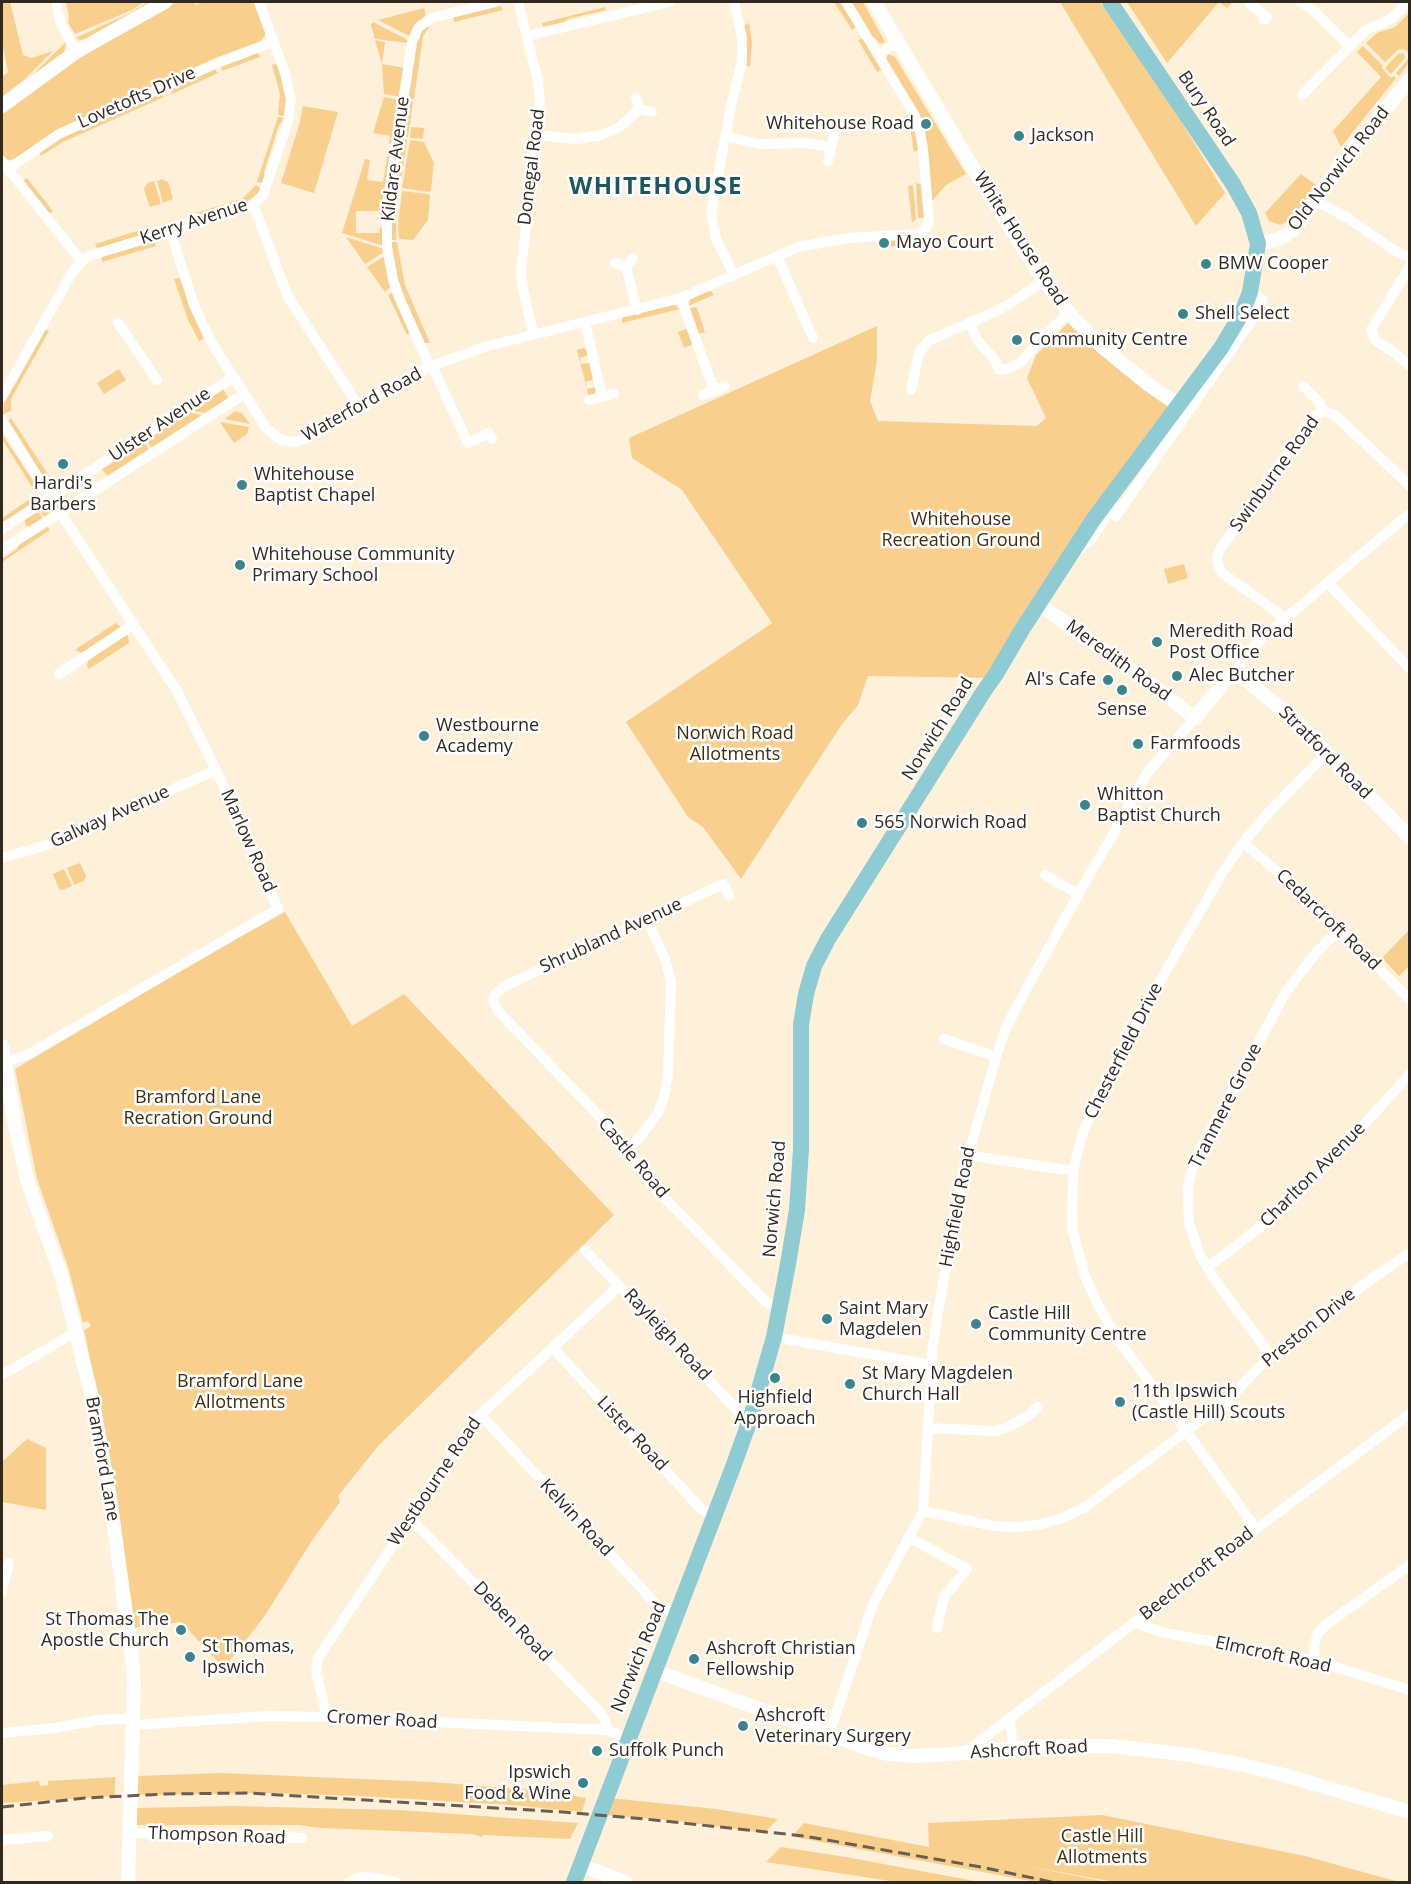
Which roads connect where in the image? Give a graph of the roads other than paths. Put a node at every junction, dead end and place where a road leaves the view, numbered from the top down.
1 (56, 2) edge
2 (165, 2) edge
3 (259, 2) edge
4 (496, 2) edge
5 (518, 2) edge
6 (669, 2) edge
7 (734, 2) edge
8 (846, 2) edge
9 (874, 2) edge
10 (1110, 2) edge
11 (1252, 2) edge
12 (1301, 2) edge
13 (1408, 2) edge
14 (1264, 20) dead end
15 (527, 36) junction
16 (273, 42) junction
17 (899, 42) junction
18 (1350, 47) junction
19 (76, 52) junction
20 (878, 54) junction
21 (1410, 79) edge
22 (1302, 95) dead end
23 (636, 98) dead end
24 (2, 106) edge
25 (640, 109) junction
26 (652, 112) dead end
27 (834, 134) dead end
28 (537, 135) junction
29 (725, 136) junction
30 (831, 147) junction
31 (828, 160) dead end
32 (5, 165) edge
33 (1314, 200) junction
34 (253, 204) junction
35 (170, 231) junction
36 (1258, 244) junction
37 (777, 256) junction
38 (1410, 258) edge
39 (81, 261) junction
40 (615, 263) dead end
41 (1410, 266) edge
42 (734, 275) junction
43 (1044, 280) junction
44 (1250, 292) junction
45 (681, 298) junction
46 (636, 309) junction
47 (1069, 313) junction
48 (585, 322) junction
49 (969, 322) junction
50 (118, 323) dead end
51 (533, 333) junction
52 (813, 338) dead end
53 (1410, 366) edge
54 (431, 367) junction
55 (233, 376) junction
56 (157, 380) dead end
57 (725, 386) dead end
58 (1303, 386) dead end
59 (911, 390) dead end
60 (243, 393) junction
61 (2, 397) edge
62 (589, 400) dead end
63 (358, 405) junction
64 (1178, 405) junction
65 (1322, 411) junction
66 (2, 420) edge
67 (492, 440) dead end
68 (87, 473) junction
69 (1410, 486) edge
70 (97, 488) junction
71 (50, 497) junction
72 (60, 512) junction
73 (1102, 513) junction
74 (1410, 513) edge
75 (15, 521) junction
76 (2, 530) edge
77 (24, 535) junction
78 (2, 550) edge
79 (1328, 583) junction
80 (1039, 604) junction
81 (1284, 620) junction
82 (134, 624) junction
83 (1410, 669) edge
84 (1236, 672) junction
85 (59, 674) dead end
86 (1195, 718) junction
87 (1327, 753) junction
88 (216, 770) junction
89 (1410, 838) edge
90 (1243, 843) junction
91 (2, 858) edge
92 (1045, 874) dead end
93 (1078, 894) junction
94 (729, 895) dead end
95 (647, 920) junction
96 (1340, 929) junction
97 (493, 1000) joint
98 (1410, 1000) edge
99 (944, 1039) dead end
100 (2, 1046) edge
101 (996, 1057) junction
102 (4, 1062) junction
103 (1410, 1074) edge
104 (629, 1148) junction
105 (967, 1155) junction
106 (1073, 1171) junction
107 (585, 1250) dead end
108 (1410, 1253) edge
109 (1207, 1268) junction
110 (620, 1286) junction
111 (780, 1306) junction
112 (76, 1332) junction
113 (774, 1337) junction
114 (552, 1347) junction
115 (1271, 1356) junction
116 (932, 1365) junction
117 (2, 1374) edge
118 (1038, 1407) dead end
119 (480, 1414) junction
120 (1410, 1414) edge
121 (751, 1417) junction
122 (927, 1428) junction
123 (1186, 1431) junction
124 (922, 1511) junction
125 (715, 1517) junction
126 (410, 1518) junction
127 (1256, 1529) junction
128 (908, 1537) junction
129 (9, 1563) dead end
130 (1410, 1565) edge
131 (2, 1591) edge
132 (677, 1615) junction
133 (1136, 1623) junction
134 (938, 1628) dead end
135 (1315, 1661) junction
136 (656, 1671) junction
137 (1410, 1690) edge
138 (327, 1717) junction
139 (1010, 1720) junction
140 (134, 1722) junction
141 (606, 1730) junction
142 (2, 1733) edge
143 (829, 1734) junction
144 (628, 1738) junction
145 (1013, 1748) junction
146 (965, 1753) junction
147 (1410, 1812) edge
148 (131, 1833) junction
149 (48, 1836) dead end
150 (302, 1838) dead end
151 (2, 1840) edge
152 (580, 1865) junction
153 (128, 1882) edge
154 (349, 1882) edge
155 (396, 1882) edge
156 (574, 1882) edge
157 (626, 1882) edge

1 - 19 street
2 - 19 street
3 - 16 street, Kerry Avenue
4 - 54 street, Kildare Avenue
5 - 15 street, Donegal Road
6 - 15 street
7 - 29 street
8 - 20 street
9 - 17 street, White House Road
10 - 36 main road, Bury Road
11 - 14 street
12 - 18 street
13 - 18 street
15 - 28 street, Donegal Road
16 - 32 street, Lovetofts Drive
16 - 34 street, Kerry Avenue
17 - 20 street
17 - 43 street, White House Road
18 - 22 street
19 - 24 street
20 - 37 street, Waterford Road
21 - 33 street, Old Norwich Road
23 - 25 street
25 - 26 street
25 - 28 street
27 - 30 street
28 - 51 street, Donegal Road
29 - 30 street
29 - 42 street
30 - 31 street
32 - 39 street
33 - 36 street, Old Norwich Road
33 - 38 street
34 - 35 street, Kerry Avenue
34 - 63 street
35 - 39 street, Kerry Avenue
35 - 55 street, Waterford Road
36 - 44 main road, Norwich Road
37 - 42 street, Waterford Road
37 - 52 street
39 - 61 street
40 - 46 street
41 - 53 street
42 - 45 street, Waterford Road
43 - 47 street, White House Road
43 - 49 street
44 - 64 main road, Norwich Road
44 - 73 street, Norwich Road
45 - 46 street, Waterford Road
45 - 57 street
46 - 48 street, Waterford Road
47 - 49 street
47 - 64 street, White House Road
48 - 51 street, Waterford Road
48 - 62 street
49 - 59 street
50 - 56 street
51 - 54 street, Waterford Road
54 - 63 street, Waterford Road
54 - 67 street, Waterford Road
55 - 60 street, Waterford Road
55 - 68 street, Ulster Avenue
58 - 65 street
60 - 63 street, Waterford Road
60 - 70 street, Ulster Avenue
64 - 73 main road, Norwich Road
65 - 69 street, Swinburne Road
65 - 81 street, Swinburne Road
66 - 71 street
68 - 70 street
68 - 71 street, Ulster Avenue
70 - 72 street, Ulster Avenue
71 - 75 street, Ulster Avenue
72 - 77 street, Ulster Avenue
72 - 82 street, Marlow Road
73 - 80 main road, Norwich Road
74 - 79 street
75 - 76 street, Ulster Avenue
75 - 77 street
77 - 78 street, Ulster Avenue
79 - 81 street
79 - 83 street
80 - 86 street, Meredith Road
80 - 111 main road, Norwich Road
81 - 84 street
82 - 85 street
82 - 88 street, Marlow Road
84 - 86 street
84 - 87 street, Stratford Road
86 - 93 street, Highfield Road
87 - 89 street, Stratford Road
87 - 90 street, Chesterfield Drive
88 - 91 street, Galway Avenue
88 - 102 street, Marlow Road
90 - 96 street, Cedarcroft Road
90 - 106 street, Chesterfield Drive
92 - 93 street
93 - 101 street, Highfield Road
94 - 95 street, Shrubland Avenue
95 - 97 street, Shrubland Avenue
95 - 104 street
96 - 98 street, Cedarcroft Road
96 - 109 street, Tranmere Grove
97 - 104 street, Castle Road
99 - 101 street
100 - 102 street, Bramford Lane
101 - 105 street, Highfield Road
102 - 112 street, Bramford Lane
103 - 109 street, Charlton Avenue
104 - 111 street, Castle Road
105 - 106 street
105 - 116 street, Highfield Road
106 - 123 street, Chesterfield Drive
107 - 110 street, Rayleigh Road
108 - 115 street, Preston Drive
109 - 115 street, Tranmere Grove
110 - 114 street, Westbourne Road
110 - 121 street, Rayleigh Road
111 - 113 main road, Norwich Road
112 - 117 street
112 - 140 street, Bramford Lane
113 - 116 street
113 - 121 main road, Norwich Road
114 - 119 street, Westbourne Road
114 - 125 street, Lister Road
115 - 123 street, Preston Drive
116 - 122 street, Highfield Road
118 - 122 street
119 - 126 street, Westbourne Road
119 - 132 street, Kelvin Road
120 - 127 street, Beechcroft Road
121 - 125 main road, Norwich Road
122 - 124 street, Highfield Road
123 - 124 street, Preston Drive
123 - 127 street, Chesterfield Drive
124 - 128 street, Highfield Road
125 - 132 main road, Norwich Road
126 - 138 street, Westbourne Road
126 - 141 street, Deben Road
127 - 133 street, Beechcroft Road
128 - 134 street
128 - 143 street, Highfield Road
129 - 131 street
130 - 135 street
132 - 136 main road, Norwich Road
133 - 135 street, Elmcroft Road
133 - 139 street, Beechcroft Road
135 - 137 street, Elmcroft Road
136 - 143 street, Ashcroft Road
136 - 144 main road, Norwich Road
138 - 140 street, Cromer Road
138 - 141 street, Cromer Road
139 - 145 street
139 - 146 street, Beechcroft Road
140 - 142 street, Cromer Road
140 - 148 street, Bramford Lane
141 - 144 street, Cromer Road
143 - 146 street, Ashcroft Road
144 - 152 main road, Norwich Road
145 - 146 street, Ashcroft Road
145 - 147 street, Ashcroft Road
148 - 150 street, Thompson Road
148 - 153 street, Bramford Lane
149 - 151 street
152 - 156 main road, Norwich Road
152 - 157 street
154 - 155 street

